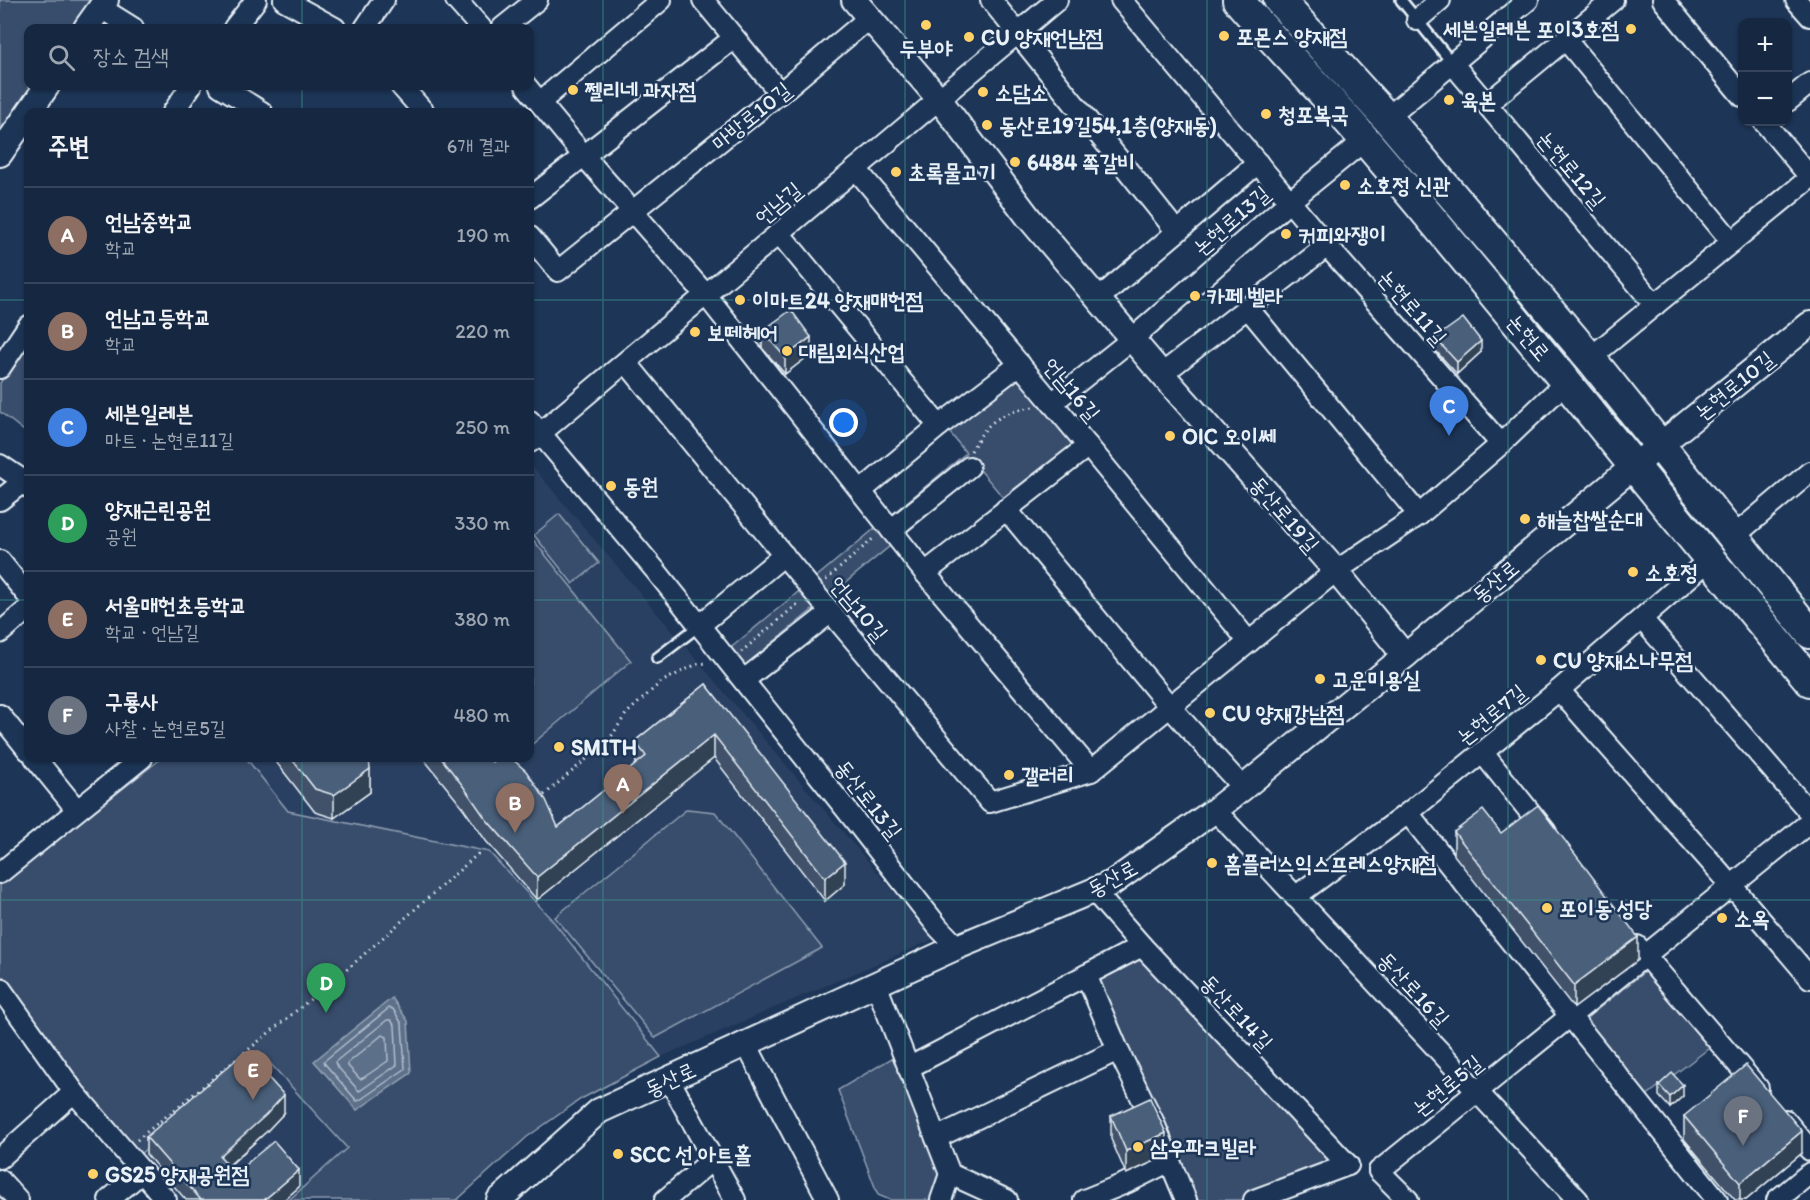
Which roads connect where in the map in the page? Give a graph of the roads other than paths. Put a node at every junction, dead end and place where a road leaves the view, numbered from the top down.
1 (256, 0) edge
2 (284, 0) edge
3 (384, 0) edge
4 (456, 0) edge
5 (537, 0) edge
6 (661, 0) edge
7 (703, 0) edge
8 (991, 0) edge
9 (1057, 0) edge
10 (1121, 0) edge
11 (1238, 0) edge
12 (1279, 0) edge
13 (1401, 0) edge
14 (1440, 0) edge
15 (1527, 0) edge
16 (1613, 0) edge
17 (1664, 0) edge
18 (1796, 0) edge
19 (103, 4) edge
20 (861, 9) edge
21 (1810, 16) edge
22 (1417, 20) junction
23 (89, 24) edge
24 (128, 24) edge
25 (237, 24) edge
26 (328, 24) edge
27 (368, 24) edge
28 (477, 24) edge
29 (507, 24) edge
30 (1018, 32) junction
31 (734, 38) junction
32 (1566, 40) junction
33 (1452, 63) junction
34 (1810, 83) edge
35 (44, 90) edge
36 (188, 90) edge
37 (226, 90) edge
38 (405, 90) edge
39 (530, 90) edge
40 (1738, 90) edge
41 (780, 93) junction
42 (939, 99) junction
43 (1792, 99) edge
44 (540, 102) junction
45 (1486, 104) junction
46 (32, 108) edge
47 (176, 108) edge
48 (256, 108) edge
49 (420, 108) edge
50 (1387, 118) junction
51 (24, 119) edge
52 (1767, 126) edge
53 (1365, 140) junction
54 (0, 154) edge
55 (584, 156) junction
56 (1258, 163) junction
57 (856, 168) junction
58 (1810, 177) edge
59 (534, 195) edge
60 (1290, 201) junction
61 (632, 211) junction
62 (1177, 232) junction
63 (779, 233) junction
64 (534, 242) edge
65 (1732, 242) junction
66 (1327, 246) junction
67 (706, 295) junction
68 (1098, 299) junction
69 (1655, 305) junction
70 (1247, 307) junction
71 (1808, 330) edge
72 (24, 332) edge
73 (1132, 339) junction
74 (1590, 358) junction
75 (626, 362) junction
76 (1020, 364) junction
77 (0, 368) edge
78 (1162, 374) junction
79 (1566, 382) junction
80 (1052, 403) junction
81 (939, 426) junction
82 (534, 431) edge
83 (534, 433) edge
84 (1501, 444) junction
85 (1088, 446) junction
86 (1659, 446) junction
87 (0, 465) edge
88 (1634, 466) junction
89 (969, 467) dead end
90 (24, 480) edge
91 (1807, 483) edge
92 (24, 484) edge
93 (861, 491) junction
94 (0, 500) edge
95 (1006, 509) junction
96 (1419, 515) junction
97 (891, 530) junction
98 (1733, 537) junction
99 (784, 555) junction
100 (1709, 560) junction
101 (0, 561) edge
102 (1336, 571) junction
103 (925, 573) junction
104 (24, 591) edge
105 (24, 612) edge
106 (831, 612) junction
107 (1642, 619) junction
108 (700, 626) junction
109 (0, 633) edge
110 (1810, 633) edge
111 (1249, 642) junction
112 (1406, 656) junction
113 (657, 658) dead end
114 (744, 680) junction
115 (1810, 681) edge
116 (1559, 690) junction
117 (1170, 707) junction
118 (0, 715) edge
119 (24, 745) edge
120 (1482, 752) junction
121 (38, 762) edge
122 (137, 762) edge
123 (1091, 771) junction
124 (1243, 788) junction
125 (77, 810) junction
126 (1215, 810) junction
127 (1408, 813) junction
128 (1810, 813) edge
129 (1810, 822) edge
130 (1556, 845) edge
131 (1, 869) edge
132 (1732, 886) junction
133 (1094, 891) junction
134 (1295, 897) junction
135 (1623, 928) edge
136 (1142, 946) junction
137 (957, 947) junction
138 (1645, 956) junction
139 (1086, 975) junction
140 (1810, 978) edge
141 (876, 984) junction
142 (2, 994) edge
143 (1570, 1017) junction
144 (746, 1044) junction
145 (1118, 1050) junction
146 (908, 1068) junction
147 (669, 1079) junction
148 (74, 1092) junction
149 (1478, 1092) junction
150 (936, 1138) junction
151 (1810, 1150) edge
152 (0, 1158) edge
153 (713, 1160) junction
154 (1170, 1161) junction
155 (1348, 1164) junction
156 (1379, 1171) junction
157 (142, 1172) junction
158 (1810, 1173) edge
159 (950, 1174) junction
160 (0, 1180) edge
161 (18, 1200) edge
162 (109, 1200) edge
163 (166, 1200) edge
164 (499, 1200) edge
165 (665, 1200) edge
166 (735, 1200) edge
167 (828, 1200) edge
168 (941, 1200) edge
169 (1007, 1200) edge
170 (1084, 1200) edge
171 (1186, 1200) edge
172 (1254, 1200) edge
173 (1408, 1200) edge
174 (1578, 1200) edge
175 (1717, 1200) edge
176 (1777, 1200) edge

1 - 25 street
2 - 26 street
3 - 27 street
4 - 28 street
5 - 29 street
6 - 44 street
7 - 31 street
8 - 30 street
9 - 30 street, 언남길
10 - 56 street, 논현로11길
11 - 53 main road, 논현로
12 - 50 main road, 논현로
13 - 22 lane
14 - 22 street
15 - 33 street
16 - 32 street
17 - 40 street
18 - 21 street
19 - 23 street
19 - 24 street
20 - 41 street, 마방로10길
20 - 42 street, 마방로10길
22 - 33 lane
30 - 42 street, 언남길
30 - 62 street
31 - 41 street
31 - 55 street
32 - 45 street
32 - 65 street
33 - 45 street, 논현로12길
33 - 50 street
34 - 43 street
35 - 46 street
36 - 47 street
37 - 48 street
38 - 49 street
39 - 44 street
41 - 61 street, 마방로10길
42 - 57 street, 언남길
42 - 68 street, 동산로19길
44 - 55 street
45 - 69 street, 논현로12길
50 - 74 main road, 논현로
51 - 54 street
52 - 58 street
53 - 60 street, 논현로13길
53 - 79 main road, 논현로
55 - 59 street
55 - 61 street
56 - 60 street, 논현로11길
56 - 62 street
57 - 63 street, 언남길
57 - 76 street, 언남16길
58 - 65 street
60 - 66 street, 논현로11길
60 - 73 street, 논현로13길
61 - 64 street, 마방로10길
61 - 67 street
62 - 68 street
63 - 67 street, 언남길
63 - 81 street
65 - 69 street
66 - 70 street
66 - 84 street, 논현로11길
67 - 75 street, 언남길
67 - 93 street
68 - 73 street, 동산로19길
69 - 74 street
70 - 78 street
70 - 96 street
71 - 86 street, 논현로10길
72 - 77 street
73 - 78 street, 동산로19길
73 - 80 street
74 - 86 main road, 논현로
75 - 82 street, 언남길
75 - 99 street, 언남10길
76 - 80 street, 언남16길
76 - 81 street
78 - 102 street, 동산로19길
79 - 84 street
79 - 88 main road, 논현로
80 - 85 street, 언남16길
81 - 93 street
83 - 108 street, 동산로13길
84 - 96 street
85 - 95 street
85 - 111 street, 언남16길
86 - 88 street, 동산로
86 - 98 main road, 논현로
87 - 90 street
88 - 100 main road, 논현로
88 - 112 street, 동산로
89 - 97 street
91 - 98 street
92 - 94 street
93 - 97 street
95 - 103 street
95 - 117 street
96 - 102 street
97 - 103 street
98 - 110 main road, 논현로
99 - 106 street, 언남10길
99 - 108 street
100 - 107 street, 논현로7길
100 - 115 main road, 논현로
101 - 104 street
102 - 111 street
102 - 112 street, 동산로19길
103 - 123 street
105 - 109 street
106 - 114 street
106 - 123 street, 언남10길
107 - 116 street, 논현로7길
107 - 128 street
108 - 113 lane
108 - 114 street, 동산로13길
111 - 117 street
112 - 124 street, 동산로
114 - 137 street, 동산로13길
116 - 120 street, 논현로7길
116 - 132 street
117 - 123 street
117 - 124 street
118 - 119 street
120 - 127 street, 논현로7길
120 - 130 street
121 - 125 street
122 - 125 street
124 - 126 street, 동산로
125 - 131 street
126 - 133 street, 동산로
126 - 134 street, 동산로16길
127 - 134 street, 논현로7길
127 - 143 street
129 - 132 street, 논현로5길
132 - 138 street, 논현로5길
132 - 140 street
133 - 136 street, 동산로14길
133 - 137 street, 동산로
134 - 149 street, 동산로16길
135 - 138 street
136 - 139 street
136 - 155 street, 동산로14길
137 - 141 street, 동산로
138 - 143 street, 논현로5길
138 - 151 street
139 - 145 street
139 - 146 street
141 - 144 street, 동산로
141 - 146 street
142 - 148 street
143 - 149 street, 논현로5길
143 - 175 street
144 - 147 street, 동산로
144 - 167 street
145 - 150 street
145 - 154 street
146 - 150 street
147 - 153 street
147 - 164 street, 동산로
148 - 152 street
148 - 157 street
149 - 156 street, 논현로5길
149 - 174 street, 동산로16길
150 - 159 street
153 - 165 street
153 - 166 street
154 - 170 street
154 - 171 street
155 - 156 street
155 - 172 street
156 - 173 street
157 - 162 street
157 - 163 street
158 - 176 street
159 - 168 street
159 - 169 street
160 - 161 street

